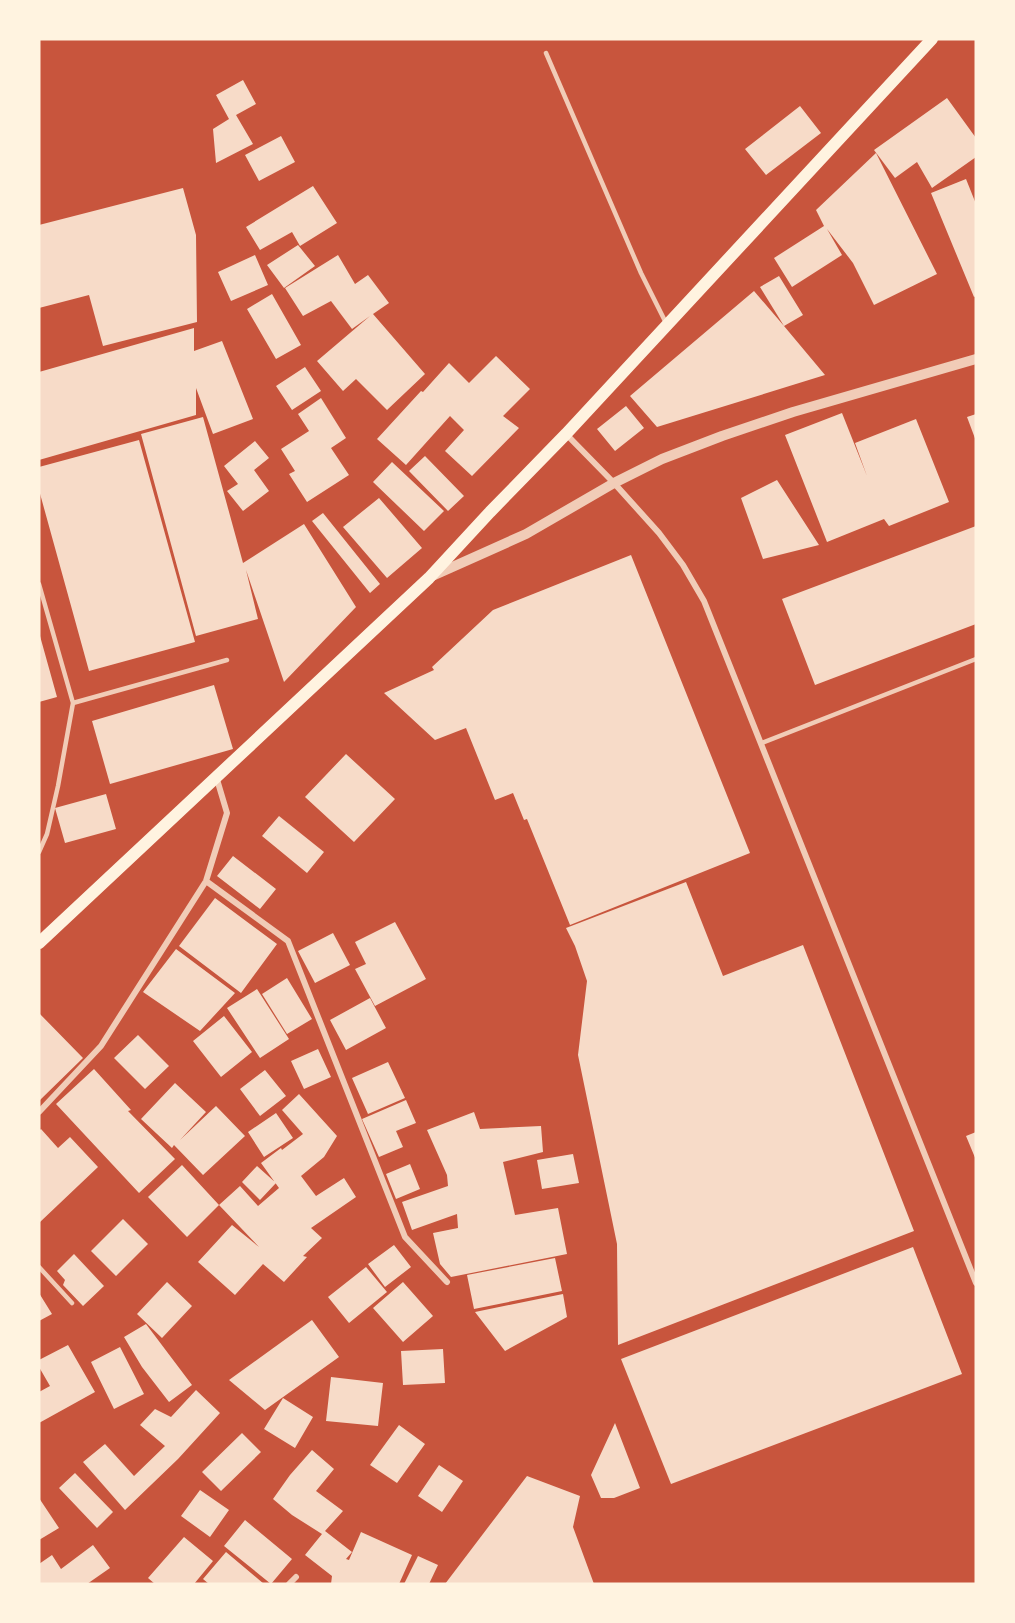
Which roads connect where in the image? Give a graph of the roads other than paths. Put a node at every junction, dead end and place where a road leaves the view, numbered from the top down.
1 (932, 39) edge
2 (546, 53) dead end
3 (667, 325) junction
4 (976, 359) edge
5 (566, 434) junction
6 (614, 483) junction
7 (429, 578) junction
8 (39, 584) edge
9 (976, 659) edge
10 (227, 660) dead end
11 (73, 703) junction
12 (762, 743) junction
13 (216, 776) junction
14 (39, 852) edge
15 (206, 881) junction
16 (39, 943) edge
17 (39, 1112) edge
18 (39, 1267) edge
19 (447, 1282) dead end
20 (976, 1283) edge
21 (72, 1303) dead end
22 (296, 1577) dead end
23 (289, 1584) edge

1 - 3 main road
2 - 3 lane
3 - 5 main road
4 - 6 street
5 - 6 street
5 - 7 main road
6 - 7 street
6 - 12 street
7 - 13 main road
8 - 11 lane
9 - 12 lane
10 - 11 lane
11 - 14 lane
12 - 20 street
13 - 15 street
13 - 16 main road
15 - 17 street
15 - 19 street
18 - 21 lane
22 - 23 street

